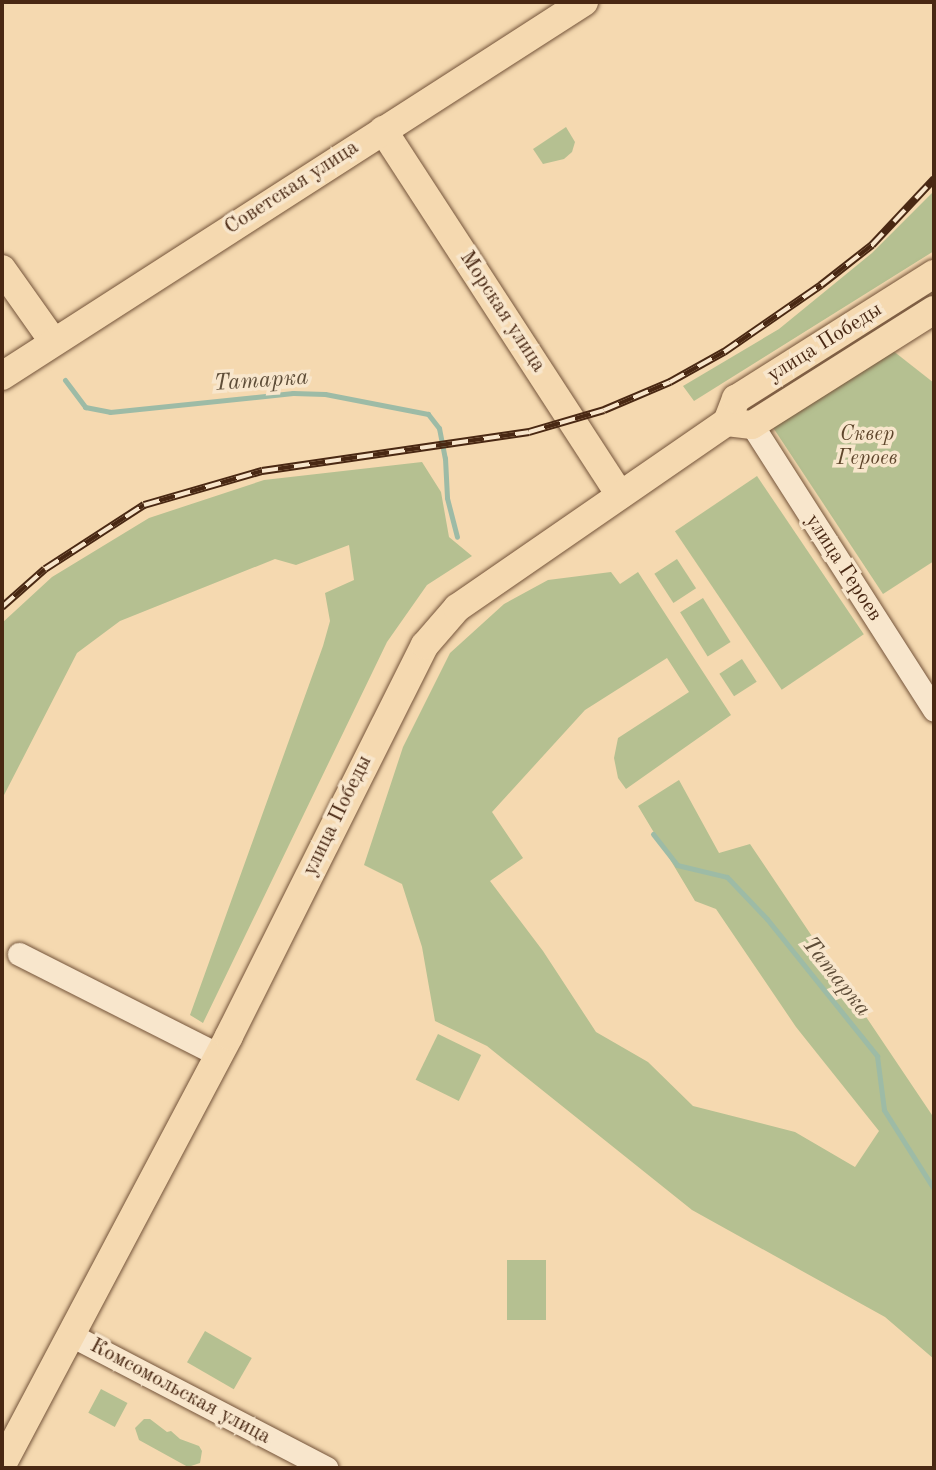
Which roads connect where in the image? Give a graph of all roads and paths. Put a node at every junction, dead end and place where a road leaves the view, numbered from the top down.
1 (584, 2) edge
2 (383, 130) junction
3 (2, 269) edge
4 (934, 274) edge
5 (934, 310) edge
6 (53, 341) junction
7 (2, 376) edge
8 (740, 424) junction
9 (620, 495) junction
10 (934, 710) edge
11 (19, 954) dead end
12 (219, 1055) junction
13 (74, 1329) junction
14 (2, 1465) edge
15 (326, 1468) edge

1 - 2 main road, Советская улица
2 - 6 main road, Советская улица
2 - 9 main road, Морская улица
3 - 6 main road
4 - 8 main road, улица Победы
5 - 8 main road, улица Победы
6 - 7 main road, Советская улица
8 - 9 main road, улица Победы
8 - 10 street, улица Героев
9 - 12 main road, улица Победы
11 - 12 street
12 - 13 main road, улица Победы
13 - 14 main road, улица Победы
13 - 15 street, Комсомольская улица

